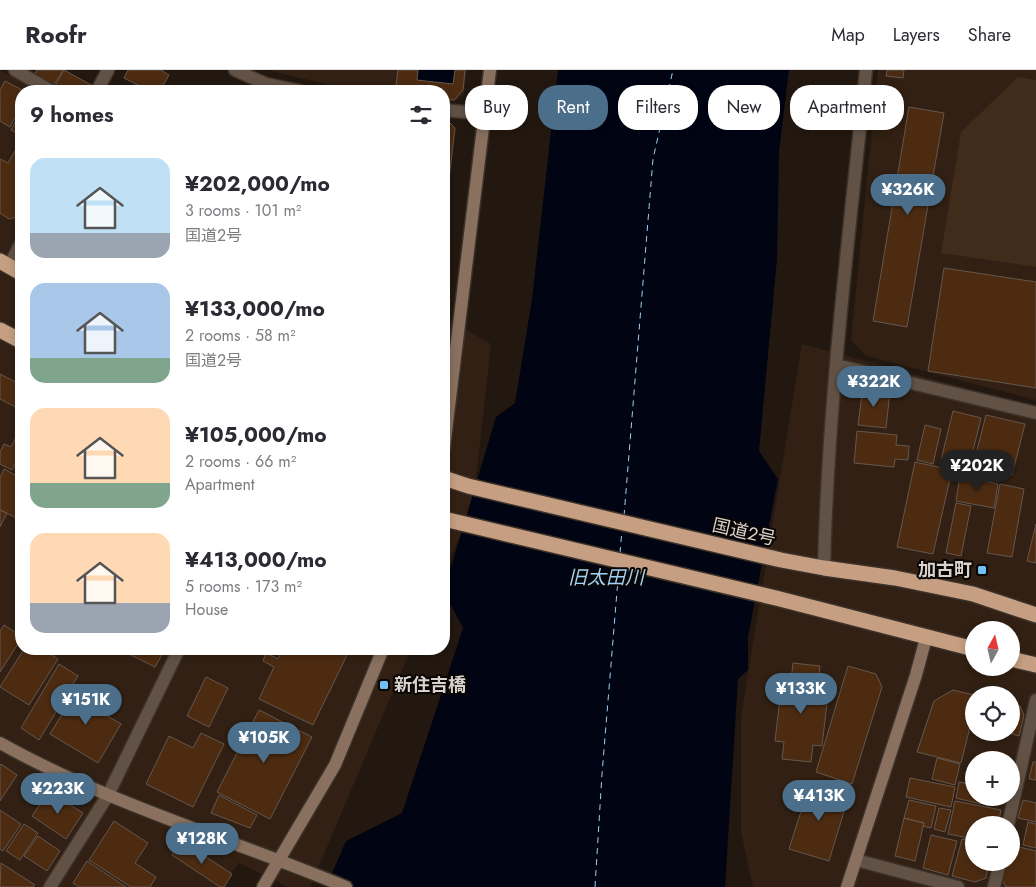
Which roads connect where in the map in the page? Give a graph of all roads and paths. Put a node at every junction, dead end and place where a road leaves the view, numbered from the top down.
1 (15, 70) edge
2 (108, 70) edge
3 (235, 70) edge
4 (490, 70) edge
5 (866, 70) edge
6 (41, 85) edge
7 (99, 85) edge
8 (271, 85) edge
9 (488, 85) edge
10 (450, 111) edge
11 (465, 112) edge
12 (483, 130) edge
13 (0, 330) edge
14 (15, 338) edge
15 (836, 365) junction
16 (450, 399) edge
17 (1036, 413) edge
18 (450, 480) edge
19 (450, 520) edge
20 (824, 568) junction
21 (1036, 615) edge
22 (926, 638) junction
23 (965, 647) edge
24 (176, 655) edge
25 (380, 655) edge
26 (1020, 661) edge
27 (1036, 665) edge
28 (1036, 700) edge
29 (0, 743) edge
30 (108, 795) junction
31 (1010, 816) edge
32 (856, 860) junction
33 (280, 862) junction
34 (998, 871) edge
35 (50, 887) edge
36 (263, 887) edge
37 (346, 887) edge
38 (847, 887) edge
39 (958, 887) edge
40 (994, 887) edge

1 - 6 street
2 - 7 street
3 - 8 street
4 - 9 street
5 - 15 street
10 - 11 street
12 - 16 street
13 - 14 highway
15 - 17 street
15 - 20 street
18 - 20 highway, 国道2号
19 - 22 highway
20 - 21 highway, 国道2号
22 - 23 highway
22 - 32 street
24 - 30 street
25 - 33 street
26 - 27 highway
28 - 31 street
29 - 30 street
30 - 33 street
30 - 35 street
32 - 38 street
32 - 39 street
33 - 36 street
33 - 37 street
34 - 40 street

